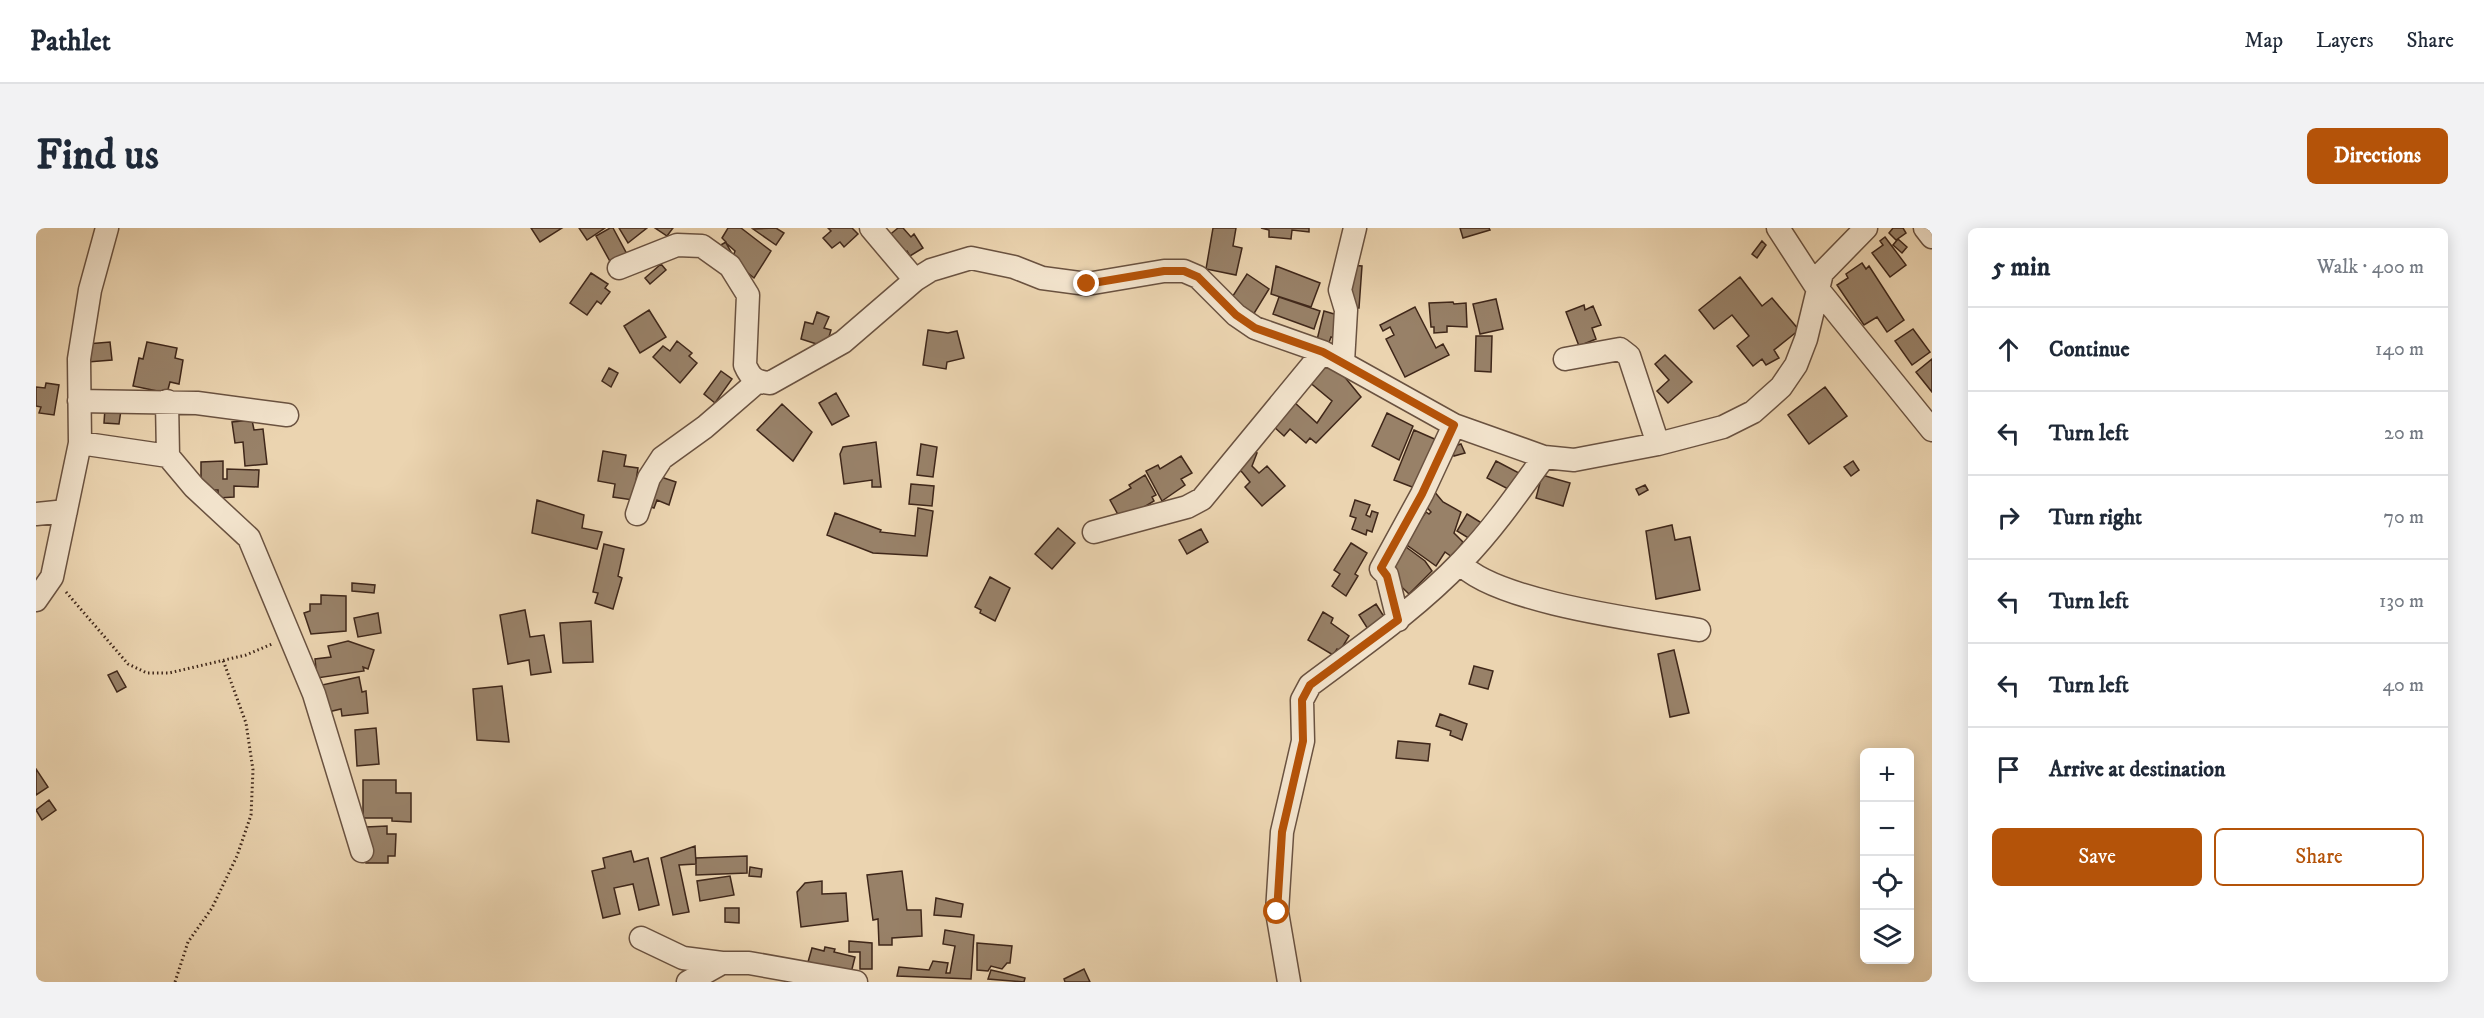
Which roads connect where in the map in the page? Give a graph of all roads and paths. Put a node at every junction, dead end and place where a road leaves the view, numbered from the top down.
1 (107, 228) edge
2 (871, 228) edge
3 (1355, 228) edge
4 (1778, 228) edge
5 (1866, 228) edge
6 (1925, 228) edge
7 (1932, 237) edge
8 (619, 268) dead end
9 (915, 280) junction
10 (1817, 288) junction
11 (1323, 352) junction
12 (1565, 359) dead end
13 (1343, 362) junction
14 (757, 382) junction
15 (79, 401) junction
16 (167, 401) junction
17 (287, 415) dead end
18 (1454, 425) junction
19 (1932, 430) edge
20 (80, 443) junction
21 (1658, 444) junction
22 (168, 456) junction
23 (1544, 457) junction
24 (66, 511) junction
25 (36, 514) edge
26 (637, 514) dead end
27 (1094, 532) dead end
28 (1460, 563) junction
29 (52, 577) junction
30 (36, 600) edge
31 (1398, 620) junction
32 (1699, 630) dead end
33 (290, 636) junction
34 (223, 660) junction
35 (362, 851) dead end
36 (641, 938) dead end
37 (722, 963) junction
38 (175, 982) edge
39 (688, 982) edge
40 (856, 982) edge
41 (1289, 982) edge

1 - 15 street
2 - 9 street
3 - 13 street
4 - 10 street
5 - 10 street
6 - 7 street
8 - 14 street
9 - 11 street
9 - 14 street
10 - 19 street
10 - 21 street
11 - 13 street
11 - 27 street
12 - 21 street
13 - 18 street
14 - 26 street
15 - 16 street
15 - 20 street
16 - 17 street
16 - 22 street
18 - 23 street
18 - 31 street
20 - 22 street
20 - 24 street
21 - 23 street
22 - 33 street
23 - 28 street
24 - 25 street
24 - 29 street
28 - 31 street
28 - 32 street
29 - 30 street
29 - 34 path
31 - 41 street
33 - 34 path
33 - 35 street
34 - 38 path
36 - 37 street
37 - 39 street
37 - 40 street

